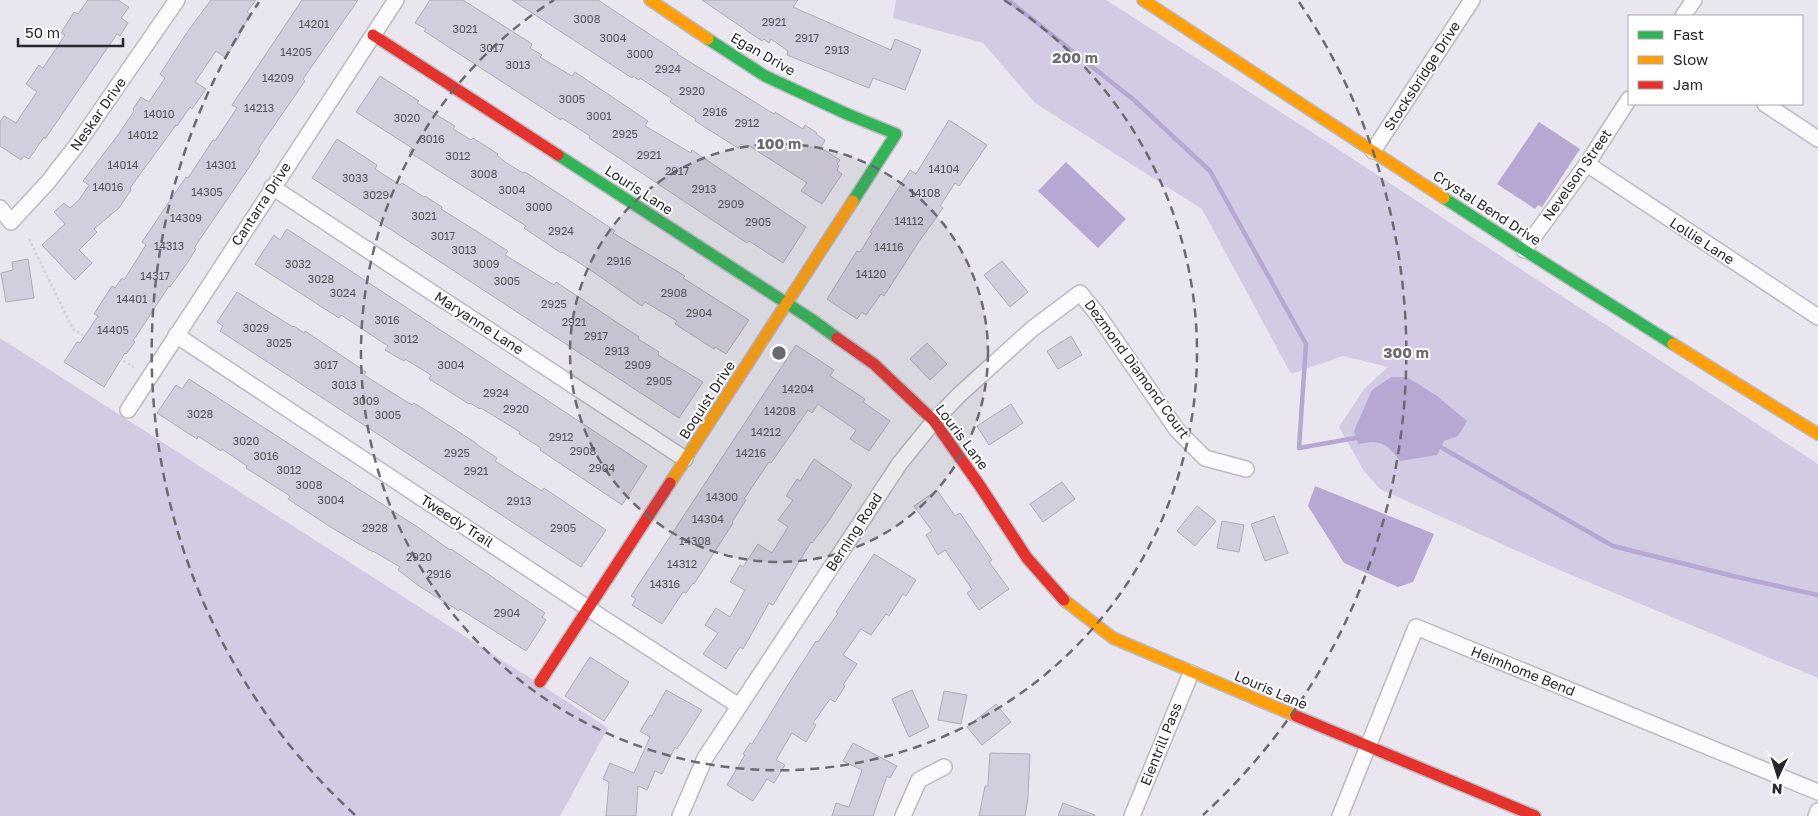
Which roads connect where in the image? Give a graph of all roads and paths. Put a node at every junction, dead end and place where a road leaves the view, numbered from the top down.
1 (177, 0) edge
2 (396, 0) edge
3 (650, 0) edge
4 (1143, 0) edge
5 (1472, 0) edge
6 (1694, 0) edge
7 (1684, 15) edge
8 (373, 35) junction
9 (1628, 101) edge
10 (1767, 105) edge
11 (896, 134) joint
12 (1818, 139) edge
13 (1373, 151) junction
14 (1587, 164) junction
15 (272, 187) junction
16 (0, 208) edge
17 (28, 239) dead end
18 (1524, 250) junction
19 (1081, 293) joint
20 (787, 304) junction
21 (1818, 317) edge
22 (176, 335) junction
23 (135, 368) dead end
24 (128, 410) dead end
25 (934, 421) junction
26 (1817, 432) edge
27 (685, 459) junction
28 (1246, 469) dead end
29 (590, 609) junction
30 (1191, 673) junction
31 (540, 682) dead end
32 (739, 706) junction
33 (1368, 747) junction
34 (944, 767) dead end
35 (1818, 792) edge
36 (1818, 811) edge
37 (680, 816) edge
38 (903, 816) edge
39 (1132, 816) edge
40 (1340, 816) edge
41 (1535, 816) edge
42 (1816, 816) edge

1 - 16 street, Neskar Drive
2 - 8 street, Cantarra Drive
3 - 11 street, Egan Drive
4 - 13 street, Crystal Bend Drive
5 - 13 street, Stocksbridge Drive
6 - 7 street
8 - 15 street, Cantarra Drive
8 - 20 street, Louris Lane
9 - 14 street, Nevelson Street
10 - 12 street
11 - 20 street, Boquist Drive
13 - 18 street, Crystal Bend Drive
14 - 18 street, Nevelson Street
14 - 21 street, Lollie Lane
15 - 22 street, Cantarra Drive
15 - 27 street, Maryanne Lane
17 - 23 path
18 - 26 street, Crystal Bend Drive
19 - 25 street, Berning Road
19 - 28 street, Dezmond Diamond Court
20 - 25 street, Louris Lane
20 - 27 street, Boquist Drive
22 - 24 street, Cantarra Drive
22 - 29 street, Tweedy Trail
25 - 30 street, Louris Lane
25 - 32 street, Berning Road
27 - 29 street, Boquist Drive
29 - 31 street, Boquist Drive
29 - 32 street, Tweedy Trail
30 - 33 street, Louris Lane
30 - 39 street, Eientrill Pass
32 - 37 street, Berning Road
33 - 35 street, Heimhome Bend
33 - 40 street, Heimhome Bend
33 - 41 street, Louris Lane
34 - 38 street
36 - 42 street

